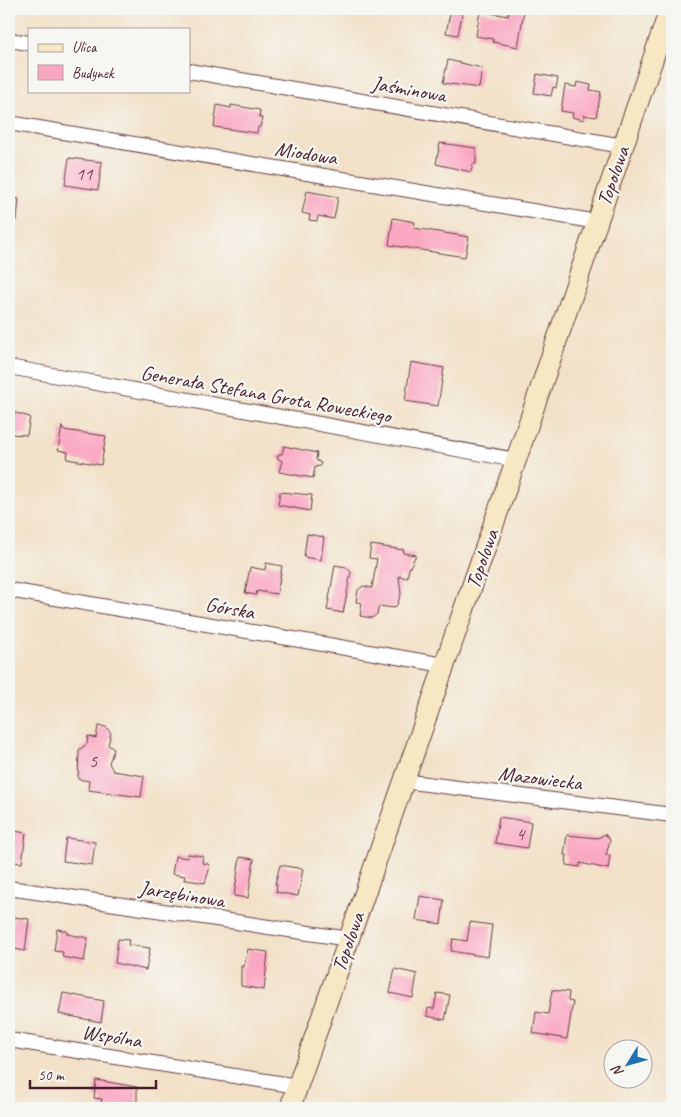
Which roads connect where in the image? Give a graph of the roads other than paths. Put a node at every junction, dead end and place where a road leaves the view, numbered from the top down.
1 (670, 9) edge
2 (9, 40) edge
3 (28, 43) edge
4 (190, 71) edge
5 (9, 124) edge
6 (623, 146) junction
7 (598, 222) junction
8 (9, 367) edge
9 (516, 460) junction
10 (9, 590) edge
11 (444, 666) junction
12 (403, 781) junction
13 (672, 815) edge
14 (9, 888) edge
15 (350, 939) junction
16 (9, 1040) edge
17 (298, 1086) junction
18 (290, 1108) edge

1 - 6 street, Topolowa
2 - 3 street
4 - 6 street, Jaśminowa
5 - 7 street, Miodowa
6 - 7 street, Topolowa
7 - 9 street, Topolowa
8 - 9 street, Generała Stefana Grota Roweckiego
9 - 11 street, Topolowa
10 - 11 street, Górska
11 - 12 street, Topolowa
12 - 13 street, Mazowiecka
12 - 15 street, Topolowa
14 - 15 street, Jarzębinowa
15 - 17 street, Topolowa
16 - 17 street, Wspólna
17 - 18 street, Topolowa

